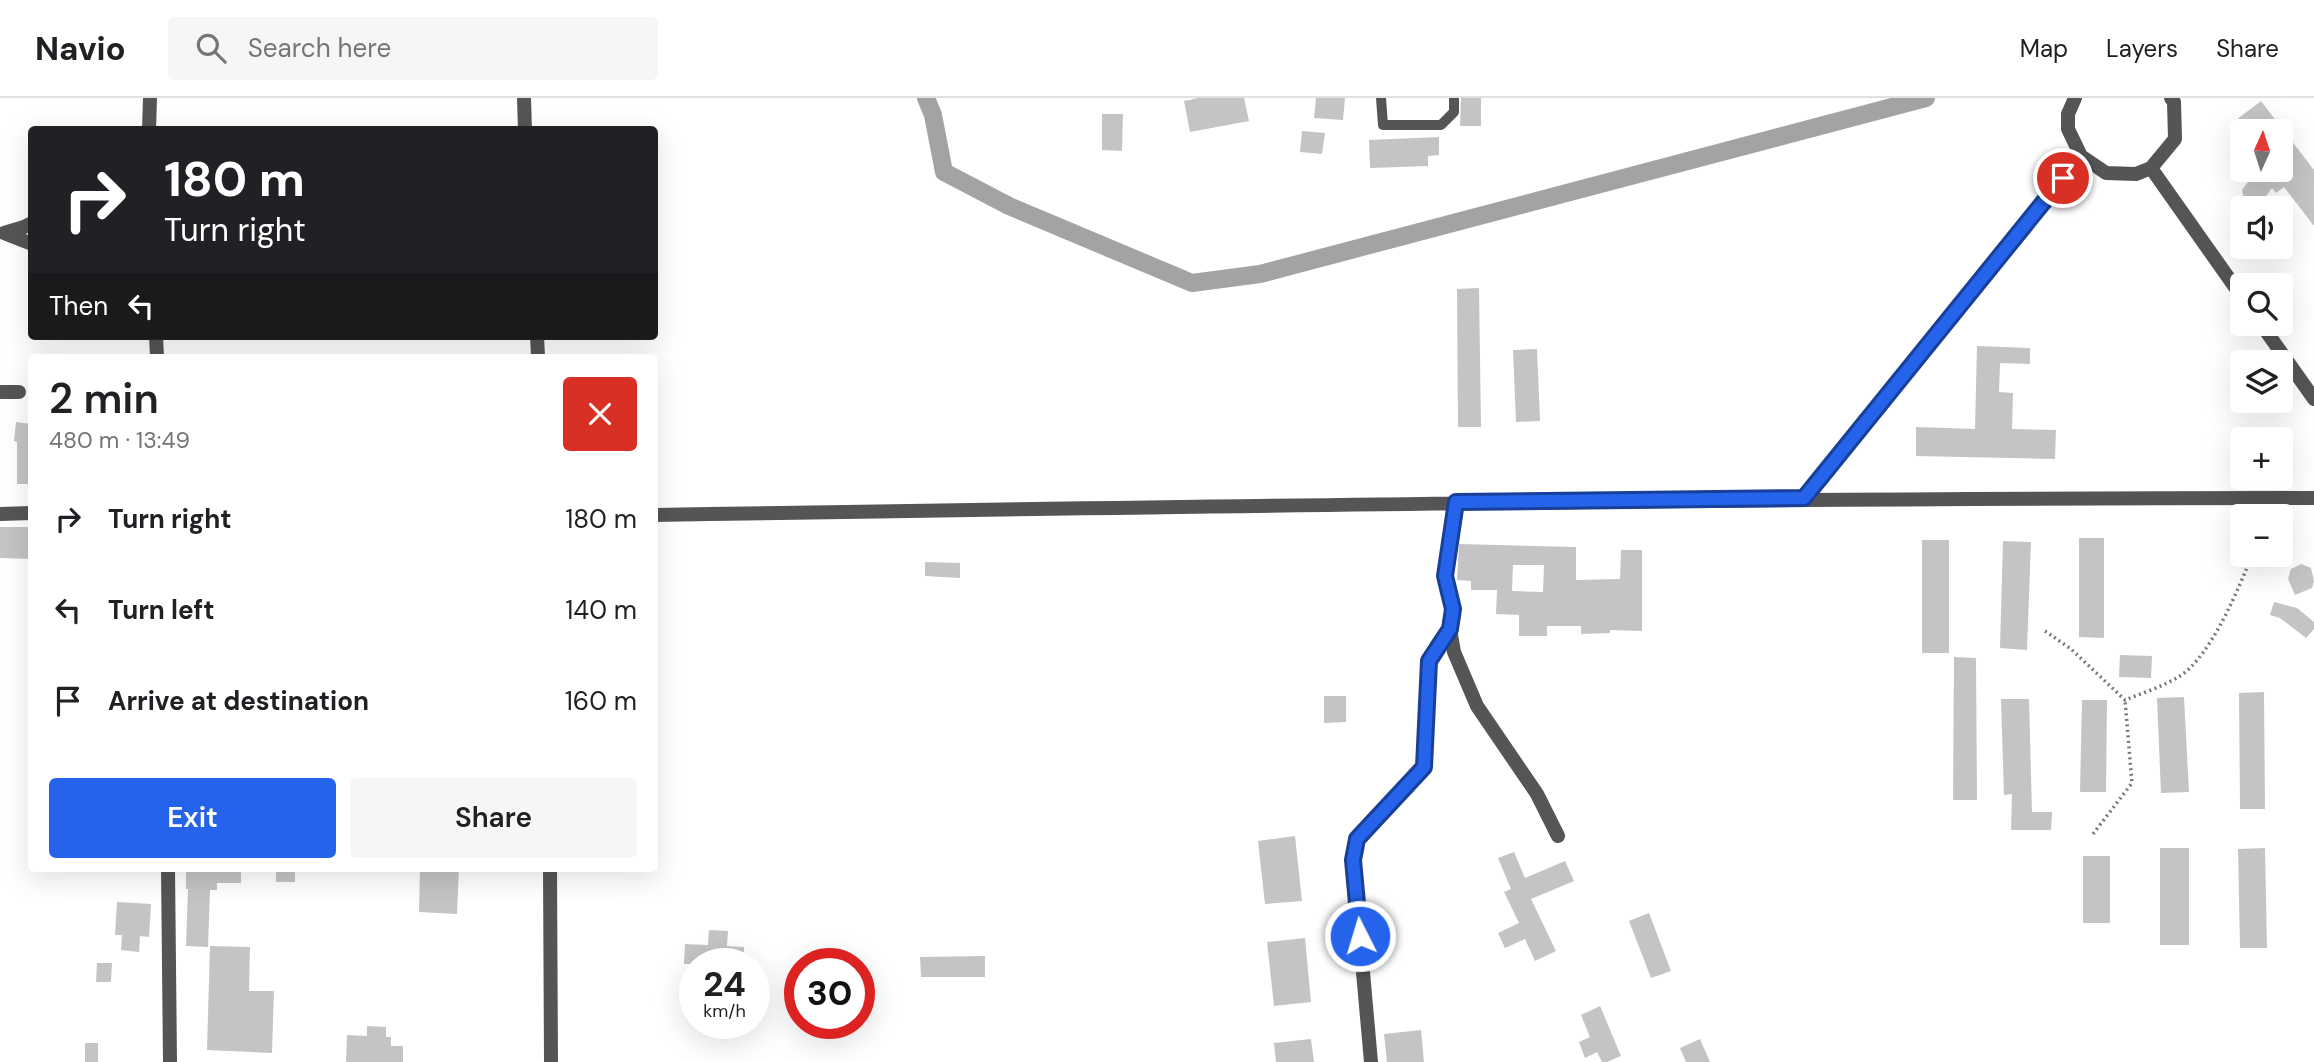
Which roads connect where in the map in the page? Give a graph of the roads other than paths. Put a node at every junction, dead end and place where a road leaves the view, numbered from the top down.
1 (150, 98) edge
2 (524, 98) edge
3 (1381, 98) edge
4 (1454, 98) edge
5 (2075, 98) edge
6 (2171, 98) edge
7 (149, 126) edge
8 (526, 126) edge
9 (2081, 156) junction
10 (2151, 168) junction
11 (28, 224) edge
12 (2, 233) edge
13 (28, 243) edge
14 (2230, 280) edge
15 (2269, 336) edge
16 (0, 392) edge
17 (19, 392) dead end
18 (2314, 399) edge
19 (1804, 498) junction
20 (2314, 498) edge
21 (1456, 502) junction
22 (28, 513) edge
23 (0, 514) edge
24 (658, 515) edge
25 (1450, 629) junction
26 (1558, 836) dead end
27 (168, 872) edge
28 (550, 872) edge
29 (170, 1062) edge
30 (551, 1062) edge
31 (1371, 1062) edge

1 - 7 street
2 - 8 street
3 - 4 lane
5 - 9 street
6 - 10 street
9 - 10 street
9 - 19 street
10 - 14 street
11 - 12 street
12 - 13 street
15 - 18 street
16 - 17 street
19 - 20 street
19 - 21 street
21 - 24 street
21 - 25 street
22 - 23 street
25 - 26 street
25 - 31 street
27 - 29 street
28 - 30 street

